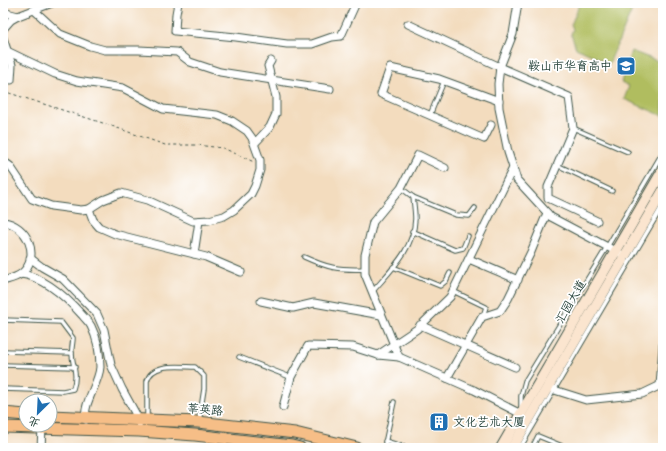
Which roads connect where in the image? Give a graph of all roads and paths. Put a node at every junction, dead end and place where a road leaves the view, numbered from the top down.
1 (52, 3) edge
2 (178, 3) edge
3 (356, 3) edge
4 (518, 3) edge
5 (34, 10) junction
6 (3, 12) edge
7 (18, 16) junction
8 (408, 24) dead end
9 (3, 29) edge
10 (3, 38) edge
11 (7, 50) junction
12 (271, 61) dead end
13 (500, 67) junction
14 (11, 80) dead end
15 (273, 81) junction
16 (444, 81) junction
17 (330, 89) dead end
18 (3, 91) edge
19 (499, 101) junction
20 (430, 115) junction
21 (491, 125) dead end
22 (572, 128) junction
23 (255, 143) junction
24 (628, 152) dead end
25 (663, 152) edge
26 (3, 161) edge
27 (260, 165) junction
28 (557, 165) junction
29 (445, 168) dead end
30 (513, 168) junction
31 (663, 170) edge
32 (401, 188) junction
33 (612, 191) dead end
34 (663, 191) edge
35 (413, 197) junction
36 (663, 205) edge
37 (475, 208) dead end
38 (89, 209) junction
39 (547, 213) junction
40 (199, 221) junction
41 (597, 221) dead end
42 (3, 222) edge
43 (412, 232) junction
44 (468, 236) dead end
45 (616, 251) junction
46 (194, 254) junction
47 (304, 257) dead end
48 (30, 258) junction
49 (469, 259) junction
50 (393, 268) junction
51 (365, 269) junction
52 (241, 272) dead end
53 (450, 273) dead end
54 (21, 274) junction
55 (518, 280) junction
56 (3, 281) edge
57 (453, 291) junction
58 (372, 292) junction
59 (261, 301) dead end
60 (381, 315) junction
61 (482, 317) junction
62 (3, 320) edge
63 (420, 325) junction
64 (393, 344) junction
65 (465, 345) junction
66 (663, 345) edge
67 (3, 350) edge
68 (72, 353) junction
69 (378, 354) junction
70 (239, 357) dead end
71 (399, 357) junction
72 (3, 365) edge
73 (75, 367) junction
74 (515, 367) dead end
75 (292, 377) junction
76 (447, 378) junction
77 (661, 385) edge
78 (3, 389) edge
79 (551, 389) junction
80 (394, 402) dead end
81 (283, 408) dead end
82 (3, 413) edge
83 (18, 414) edge
84 (521, 414) junction
85 (58, 416) edge
86 (85, 418) junction
87 (198, 422) junction
88 (142, 424) junction
89 (3, 427) edge
90 (18, 427) edge
91 (58, 429) edge
92 (88, 430) junction
93 (42, 433) edge
94 (385, 441) junction
95 (40, 448) edge
96 (300, 448) edge
97 (357, 448) edge
98 (384, 448) edge
99 (408, 448) edge
100 (501, 448) edge
101 (512, 448) edge
102 (520, 448) edge
103 (532, 448) edge
104 (567, 448) edge

1 - 5 street
2 - 3 street
4 - 13 street
5 - 7 street
5 - 15 street
6 - 7 street
7 - 9 street
8 - 13 street
10 - 11 street
11 - 14 street
11 - 23 street
12 - 15 street
13 - 19 street
13 - 22 street
15 - 17 street
15 - 23 street
16 - 19 street
16 - 20 lane
16 - 20 street
18 - 27 path
19 - 30 street
20 - 21 street
22 - 24 lane
22 - 28 street
23 - 27 street
25 - 45 lane
26 - 38 street
27 - 40 street
28 - 33 lane
28 - 41 street
29 - 32 street
30 - 39 street
30 - 49 street
31 - 45 main road, 汇园大道
32 - 35 lane
32 - 51 street
34 - 45 main road, 汇园大道
35 - 37 lane
35 - 43 lane
36 - 79 lane
38 - 40 street
38 - 46 street
39 - 45 street
39 - 55 street
40 - 46 street
42 - 48 street
43 - 44 lane
43 - 50 lane
45 - 79 main road, 汇园大道
45 - 84 main road, 汇园大道
46 - 52 street
47 - 51 lane
48 - 54 street
48 - 88 street
49 - 55 street
49 - 57 street
50 - 53 lane
50 - 58 lane
51 - 58 street
54 - 56 street
54 - 86 street
55 - 61 street
57 - 61 lane
57 - 63 street
58 - 60 street
59 - 60 street
60 - 64 street
61 - 65 street
62 - 68 lane
63 - 64 street
63 - 65 street
64 - 69 street
64 - 71 street
65 - 74 street
65 - 76 street
66 - 77 street
67 - 68 lane
68 - 73 lane
69 - 71 street
69 - 75 street
70 - 75 lane
71 - 76 street
72 - 73 lane
73 - 78 lane
75 - 81 street
76 - 84 street
77 - 79 street
79 - 101 main road, 汇园大道
79 - 102 lane
80 - 94 lane
82 - 83 main road
84 - 100 main road, 汇园大道
85 - 86 main road, 莘英路
86 - 88 main road, 莘英路
86 - 92 street
87 - 88 main road, 莘英路
87 - 88 lane
87 - 97 main road, 莘英路
88 - 92 main road, 莘英路
88 - 96 main road, 莘英路
89 - 90 main road, 莘英路
91 - 92 main road, 莘英路
93 - 95 street
94 - 98 lane
94 - 99 lane
103 - 104 lane

